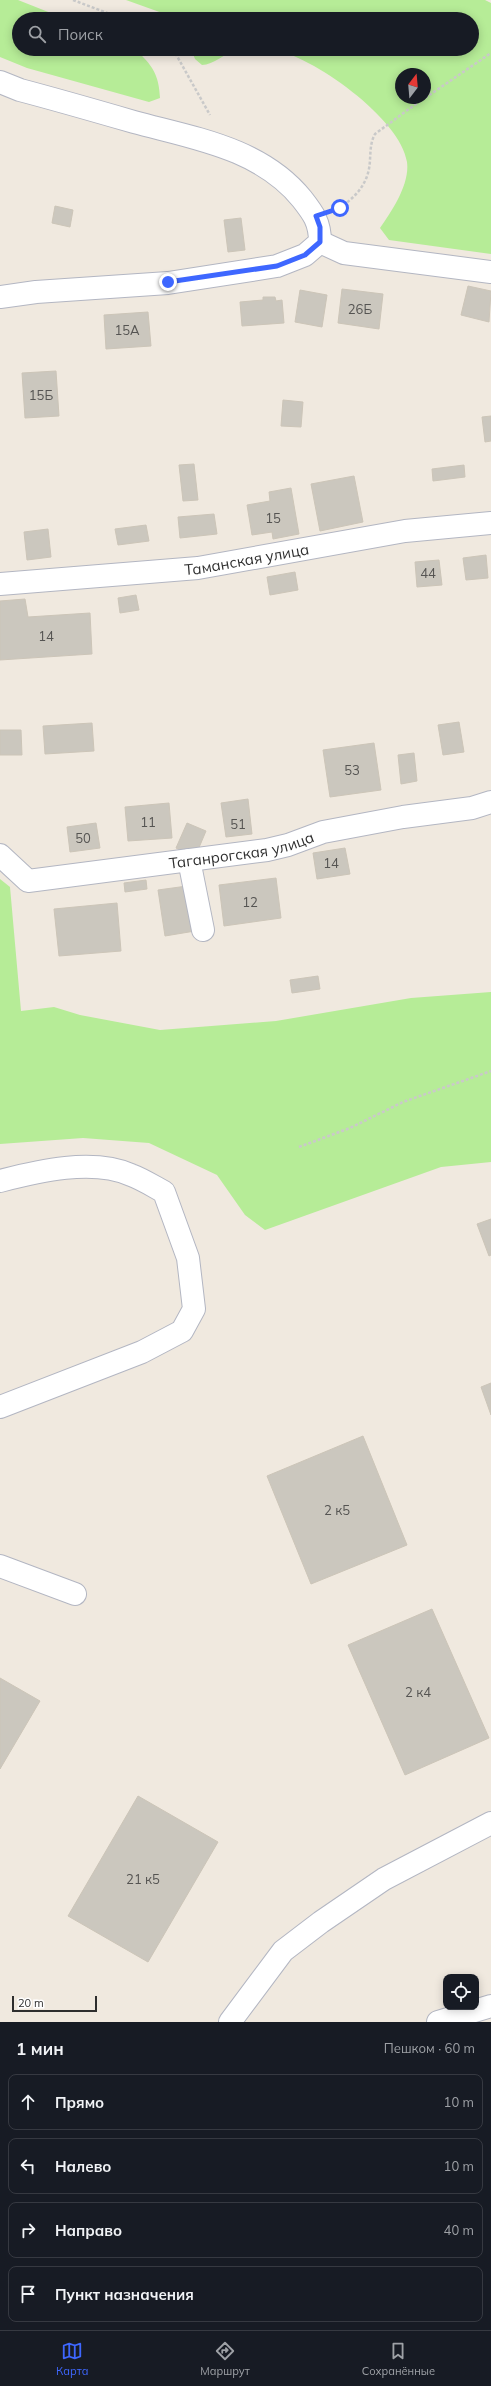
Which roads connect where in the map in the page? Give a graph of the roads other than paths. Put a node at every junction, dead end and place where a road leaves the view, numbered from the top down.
1 (0, 82) edge
2 (320, 242) junction
3 (491, 272) edge
4 (0, 298) edge
5 (491, 523) edge
6 (0, 584) edge
7 (491, 802) edge
8 (0, 855) edge
9 (189, 860) junction
10 (203, 930) dead end
11 (0, 1181) edge
12 (0, 1407) edge
13 (0, 1566) edge
14 (75, 1594) dead end
15 (491, 1823) edge
16 (491, 2006) edge
17 (230, 2022) edge
18 (438, 2022) edge

1 - 2 street
2 - 3 street
2 - 4 street
5 - 6 street, Таманская улица
7 - 9 street, Таганрогская улица
8 - 9 street, Таганрогская улица
9 - 10 street
11 - 12 street
13 - 14 street
15 - 17 street
16 - 18 street

